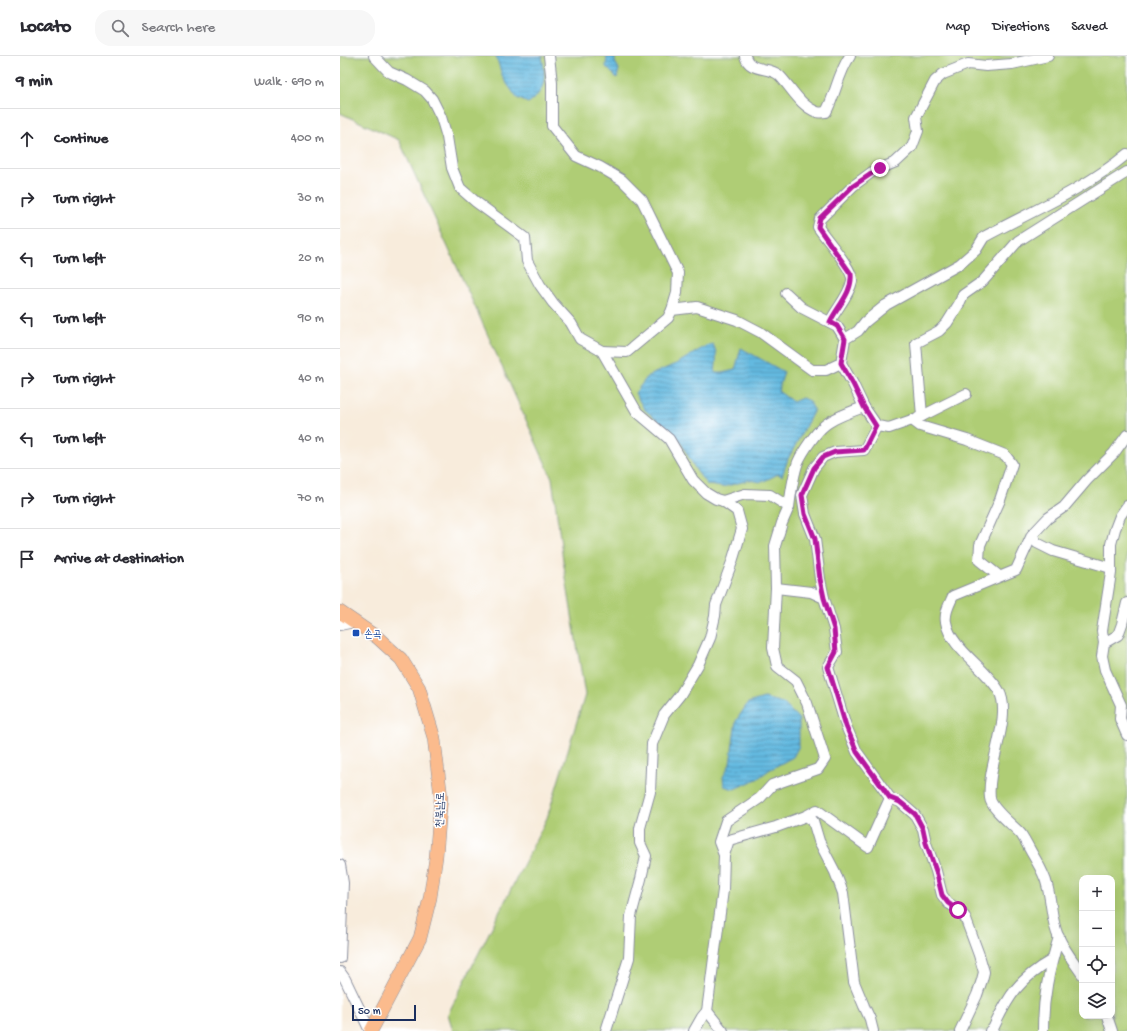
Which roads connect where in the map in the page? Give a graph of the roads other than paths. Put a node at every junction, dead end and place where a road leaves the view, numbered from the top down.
1 (374, 56) edge
2 (549, 56) edge
3 (745, 56) edge
4 (850, 56) edge
5 (1048, 56) edge
6 (1127, 154) edge
7 (1127, 172) edge
8 (786, 293) dead end
9 (672, 310) junction
10 (830, 322) junction
11 (845, 339) junction
12 (602, 351) junction
13 (841, 363) junction
14 (966, 394) dead end
15 (864, 407) junction
16 (922, 416) junction
17 (912, 420) junction
18 (876, 426) junction
19 (1127, 436) edge
20 (723, 501) junction
21 (1127, 506) edge
22 (789, 507) junction
23 (1032, 535) junction
24 (1111, 568) junction
25 (998, 576) junction
26 (776, 588) junction
27 (824, 598) junction
28 (1127, 603) edge
29 (340, 612) edge
30 (354, 622) junction
31 (340, 625) edge
32 (1104, 643) junction
33 (1127, 735) edge
34 (890, 798) junction
35 (806, 816) junction
36 (724, 855) junction
37 (340, 865) edge
38 (1059, 937) junction
39 (340, 958) edge
40 (1052, 960) junction
41 (1079, 969) edge
42 (340, 972) edge
43 (707, 1011) junction
44 (1108, 1019) edge
45 (371, 1031) edge
46 (606, 1031) edge
47 (694, 1031) edge
48 (723, 1031) edge
49 (872, 1031) edge
50 (960, 1031) edge
51 (990, 1031) edge
52 (1043, 1031) edge
53 (1112, 1031) edge

1 - 12 street
2 - 9 street
3 - 4 street
5 - 10 street
6 - 11 street
7 - 16 street
8 - 10 street
9 - 12 street
9 - 13 street
10 - 11 street
11 - 13 street
12 - 20 street
13 - 15 street
14 - 16 street
15 - 18 street
15 - 22 street
16 - 17 street
17 - 18 street
17 - 25 street
18 - 27 street
19 - 23 street
20 - 22 street
20 - 46 street
21 - 24 street
22 - 26 street
23 - 24 street
23 - 25 street
24 - 32 street
25 - 38 street
26 - 27 street
26 - 36 street
27 - 34 street
28 - 32 street
29 - 30 main road, 천북남로
30 - 31 street
30 - 45 main road, 천북남로
32 - 33 street
34 - 35 street
34 - 50 street
35 - 36 street
35 - 49 street
36 - 43 street
37 - 39 street
38 - 40 street
38 - 41 street
40 - 51 street
40 - 52 street
42 - 45 street
43 - 47 street
43 - 48 street
44 - 53 street

